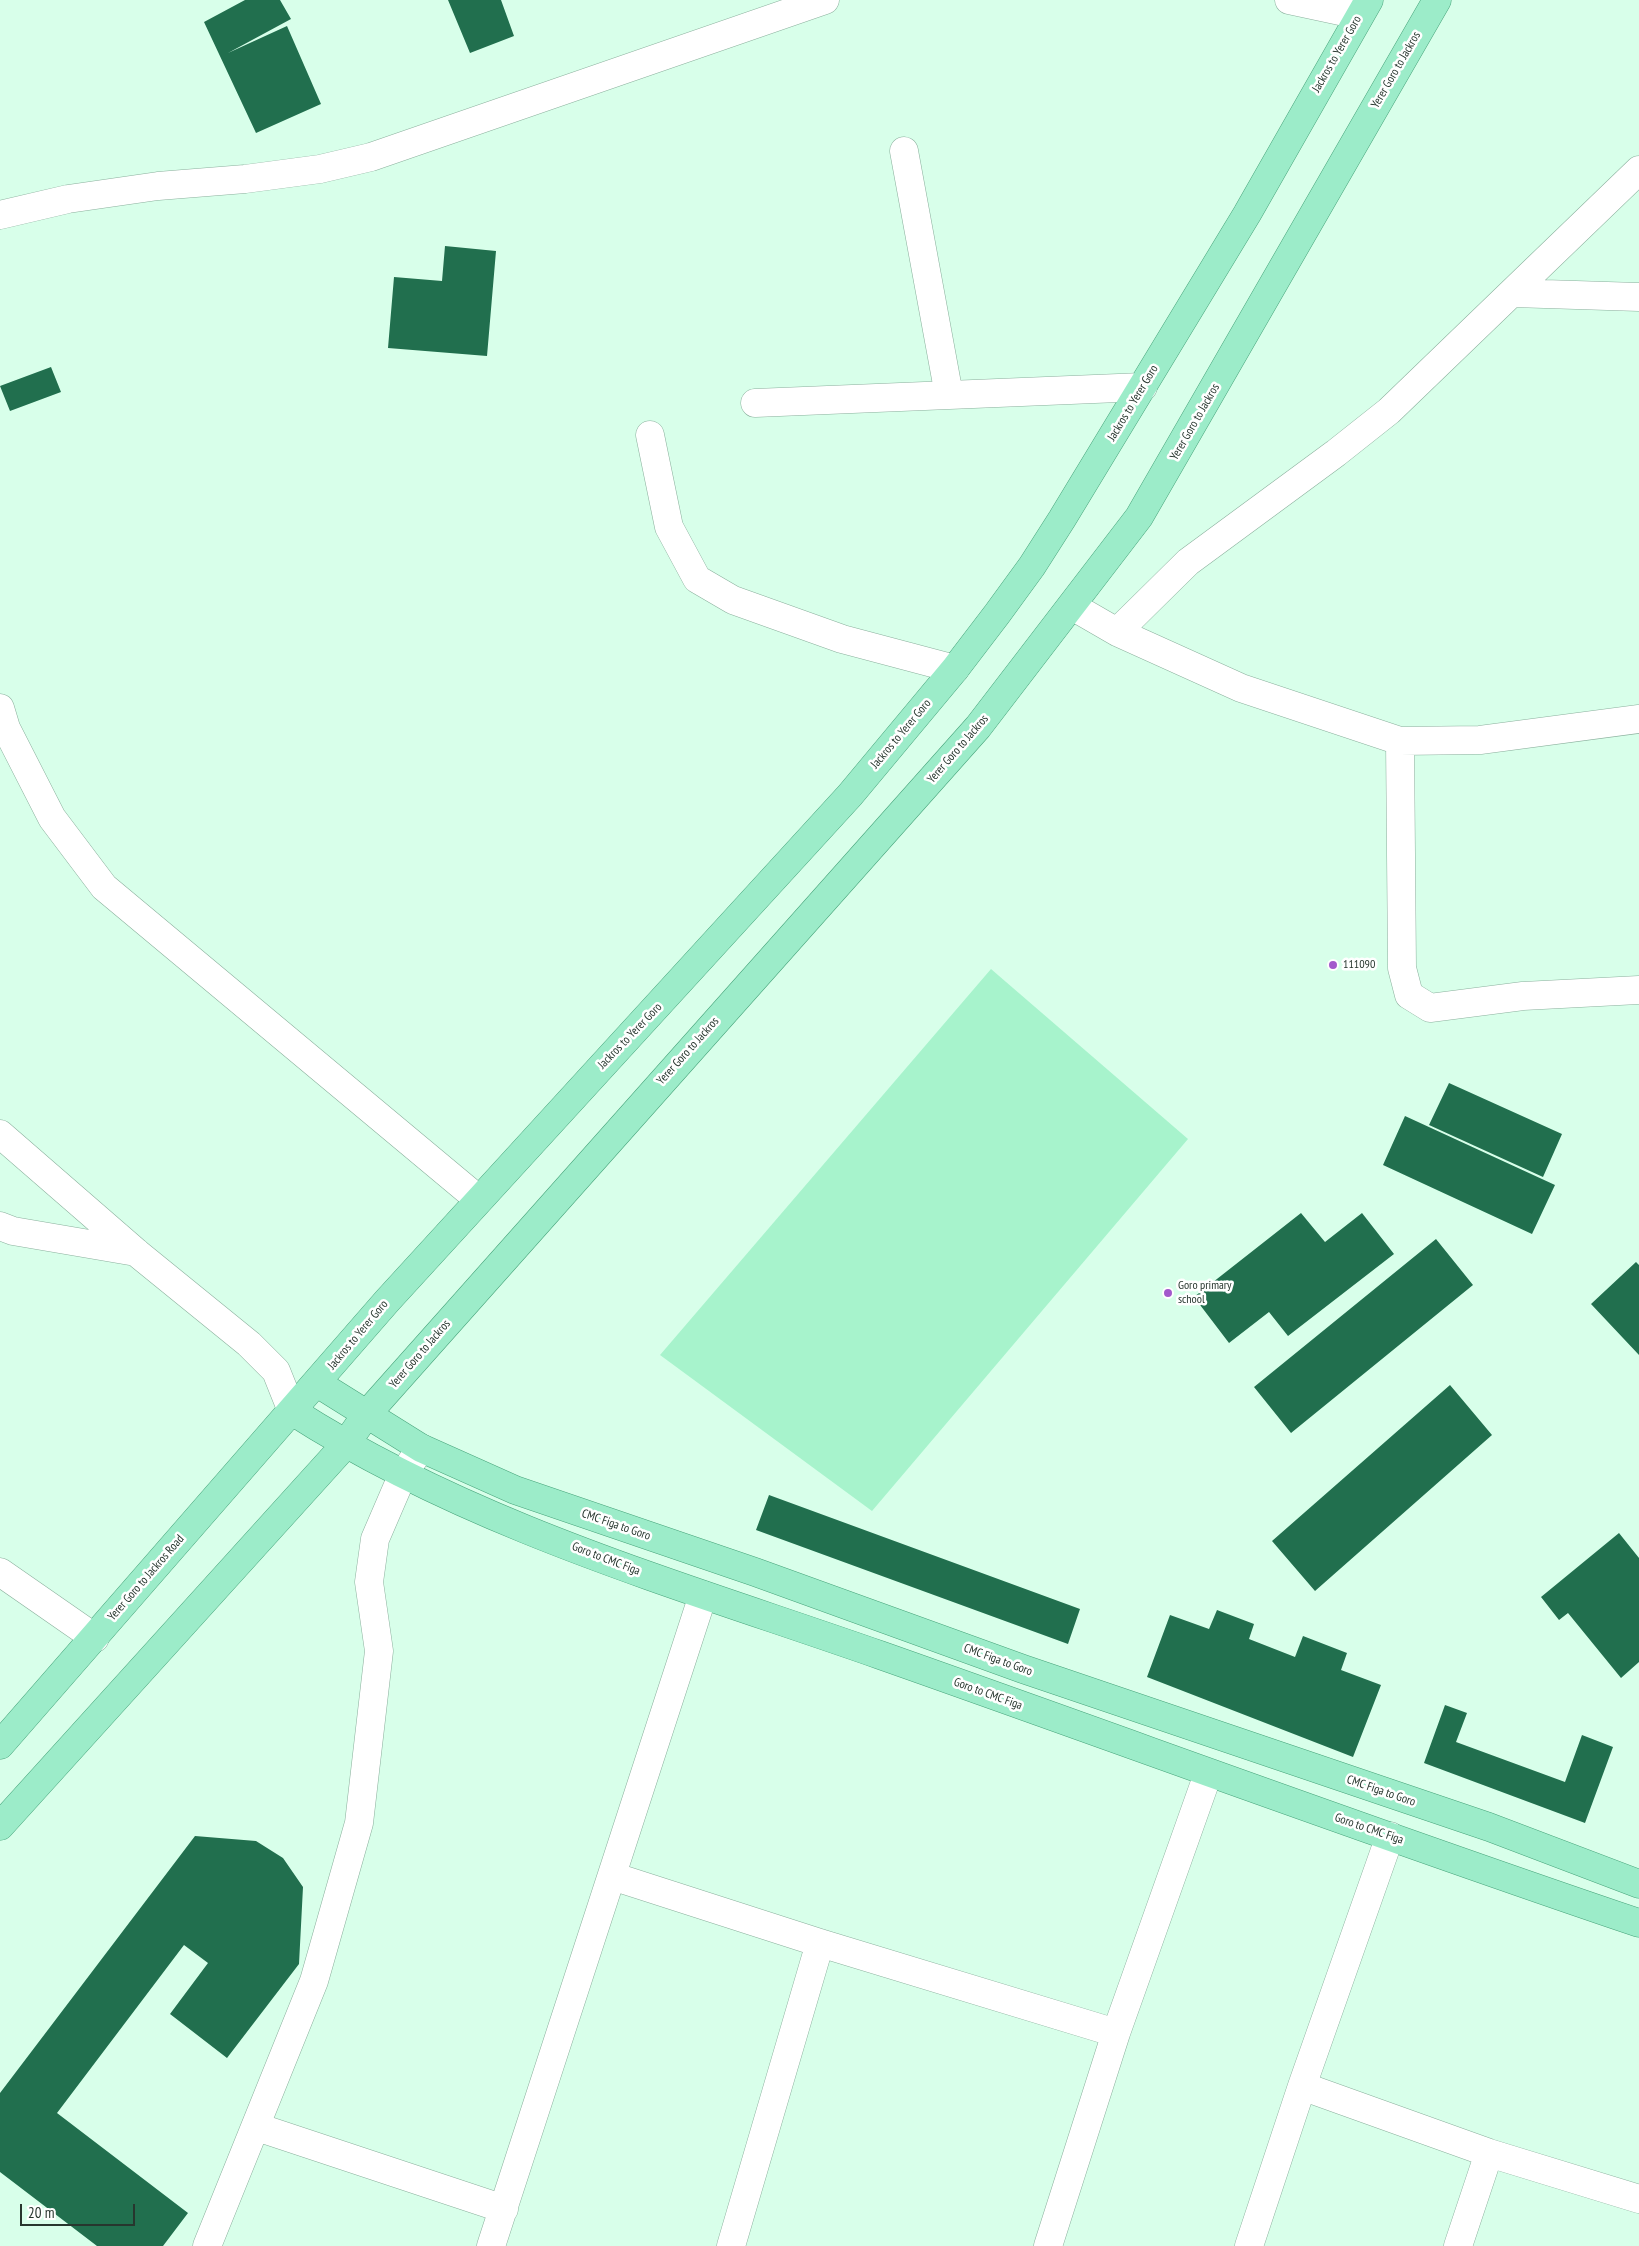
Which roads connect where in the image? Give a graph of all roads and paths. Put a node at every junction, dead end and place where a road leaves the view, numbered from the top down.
1 (825, 0) edge
2 (1289, 0) edge
3 (1437, 0) edge
4 (1364, 8) edge
5 (904, 151) dead end
6 (1639, 170) edge
7 (0, 216) edge
8 (1513, 292) junction
9 (1639, 297) edge
10 (1143, 387) junction
11 (949, 395) junction
12 (755, 403) dead end
13 (650, 435) dead end
14 (1072, 606) junction
15 (1117, 632) junction
16 (955, 669) junction
17 (0, 708) edge
18 (1639, 719) edge
19 (1400, 741) junction
20 (1639, 990) edge
21 (0, 1134) edge
22 (478, 1199) junction
23 (0, 1226) edge
24 (137, 1253) junction
25 (276, 1371) junction
26 (317, 1383) junction
27 (292, 1411) junction
28 (366, 1415) junction
29 (345, 1445) junction
30 (421, 1448) junction
31 (402, 1474) junction
32 (0, 1572) edge
33 (703, 1596) junction
34 (95, 1638) junction
35 (0, 1745) edge
36 (1208, 1774) junction
37 (0, 1826) edge
38 (1489, 1827) junction
39 (1390, 1836) junction
40 (1477, 1868) junction
41 (612, 1876) junction
42 (1639, 1884) edge
43 (1639, 1922) edge
44 (820, 1943) junction
45 (1116, 2032) junction
46 (1302, 2086) junction
47 (257, 2127) junction
48 (1489, 2153) junction
49 (1639, 2199) edge
50 (504, 2209) junction
51 (208, 2246) edge
52 (491, 2246) edge
53 (731, 2246) edge
54 (1048, 2246) edge
55 (1249, 2246) edge
56 (1458, 2246) edge

1 - 7 street
2 - 4 street
3 - 14 main road, Yerer Goro to Jackros
4 - 10 main road, Jackros to Yerer Goro
5 - 11 street
6 - 8 street
8 - 9 street
8 - 15 street
10 - 11 street
10 - 16 main road, Jackros to Yerer Goro
11 - 12 street
13 - 16 street
14 - 15 street
14 - 28 main road, Yerer Goro to Jackros
15 - 19 street
16 - 22 main road, Jackros to Yerer Goro
17 - 22 street
18 - 19 street
19 - 20 street
21 - 24 street
22 - 26 main road, Jackros to Yerer Goro
23 - 24 street
24 - 25 street
25 - 26 street
25 - 27 street
26 - 27 main road, Jackros to Yerer Goro
26 - 28 main road, CMC Figa to Goro
27 - 29 main road, Goro to CMC Figa
27 - 34 main road, Yerer Goro to Jackros Road
28 - 29 main road, Yerer Goro to Jackros
28 - 30 main road, CMC Figa to Goro
29 - 31 main road, Goro to CMC Figa
29 - 37 main road, Yerer Goro to Jackros
30 - 31 street
30 - 38 main road, CMC Figa to Goro
31 - 33 main road, Goro to CMC Figa
31 - 47 street
32 - 34 street
33 - 36 main road, Goro to CMC Figa
33 - 41 street
34 - 35 main road, Yerer Goro to Jackros Road
36 - 39 main road, Goro to CMC Figa
36 - 45 street
38 - 40 main road
38 - 42 main road, CMC Figa to Goro
39 - 40 main road, Goro to CMC Figa
39 - 46 street
40 - 43 main road, Goro to CMC Figa
41 - 44 street
41 - 50 street
44 - 45 street
44 - 53 street
45 - 54 street
46 - 48 street
46 - 55 street
47 - 50 street
47 - 51 street
48 - 49 street
48 - 56 street
50 - 52 street

